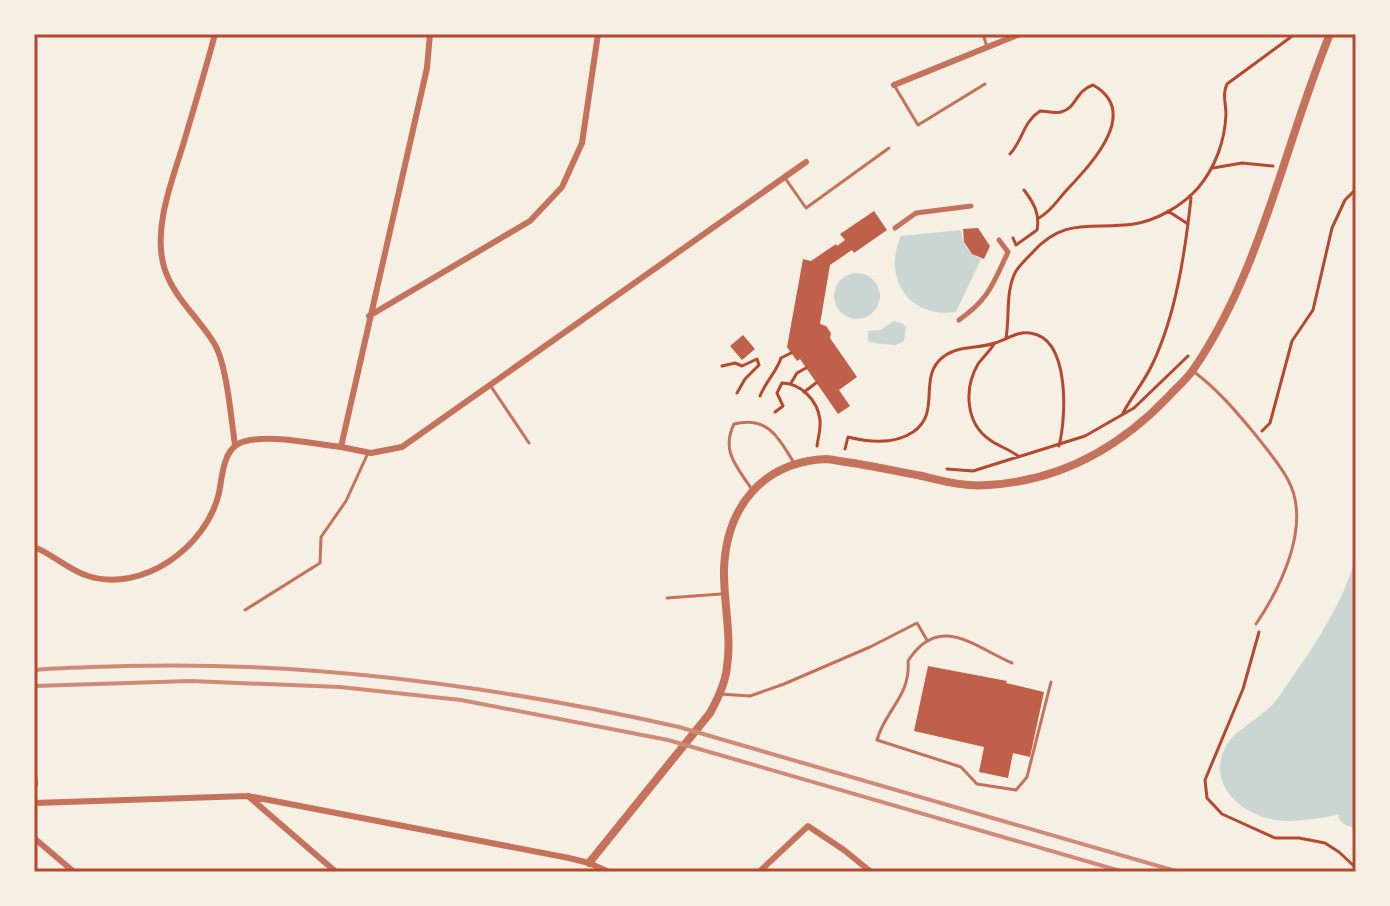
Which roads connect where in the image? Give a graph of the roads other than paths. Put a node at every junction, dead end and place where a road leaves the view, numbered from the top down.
1 (215, 34) edge
2 (430, 34) edge
3 (598, 34) edge
4 (983, 34) edge
5 (1020, 34) edge
6 (1330, 34) edge
7 (987, 47) junction
8 (985, 84) dead end
9 (894, 85) joint
10 (889, 148) dead end
11 (806, 162) dead end
12 (785, 178) junction
13 (971, 206) dead end
14 (895, 228) dead end
15 (999, 240) dead end
16 (369, 316) junction
17 (959, 320) dead end
18 (1193, 371) junction
19 (490, 385) junction
20 (529, 443) dead end
21 (235, 445) junction
22 (341, 447) junction
23 (368, 452) junction
24 (794, 463) junction
25 (752, 490) junction
26 (34, 547) edge
27 (725, 594) junction
28 (667, 598) dead end
29 (245, 610) dead end
30 (1256, 624) road end
31 (927, 640) junction
32 (1012, 663) dead end
33 (1051, 682) dead end
34 (720, 694) junction
35 (248, 796) junction
36 (34, 803) edge
37 (34, 838) edge
38 (589, 863) junction
39 (74, 872) edge
40 (336, 872) edge
41 (609, 872) edge
42 (759, 872) edge
43 (871, 872) edge

1 - 21 street
2 - 16 street
3 - 16 street
4 - 7 lane
5 - 7 street
6 - 18 street
7 - 9 street
8 - 9 lane
10 - 12 lane
11 - 12 street
12 - 19 street
13 - 14 street
15 - 17 street
16 - 22 street
18 - 24 street
18 - 30 lane
19 - 20 lane
19 - 23 street
21 - 22 street
21 - 26 street
22 - 23 street
23 - 29 lane
24 - 25 street
24 - 25 lane
25 - 27 street
27 - 28 lane
27 - 34 street
31 - 32 lane
31 - 33 lane
31 - 34 lane
34 - 38 street
35 - 36 street
35 - 38 street
35 - 40 street
37 - 39 street
38 - 41 street
42 - 43 street

